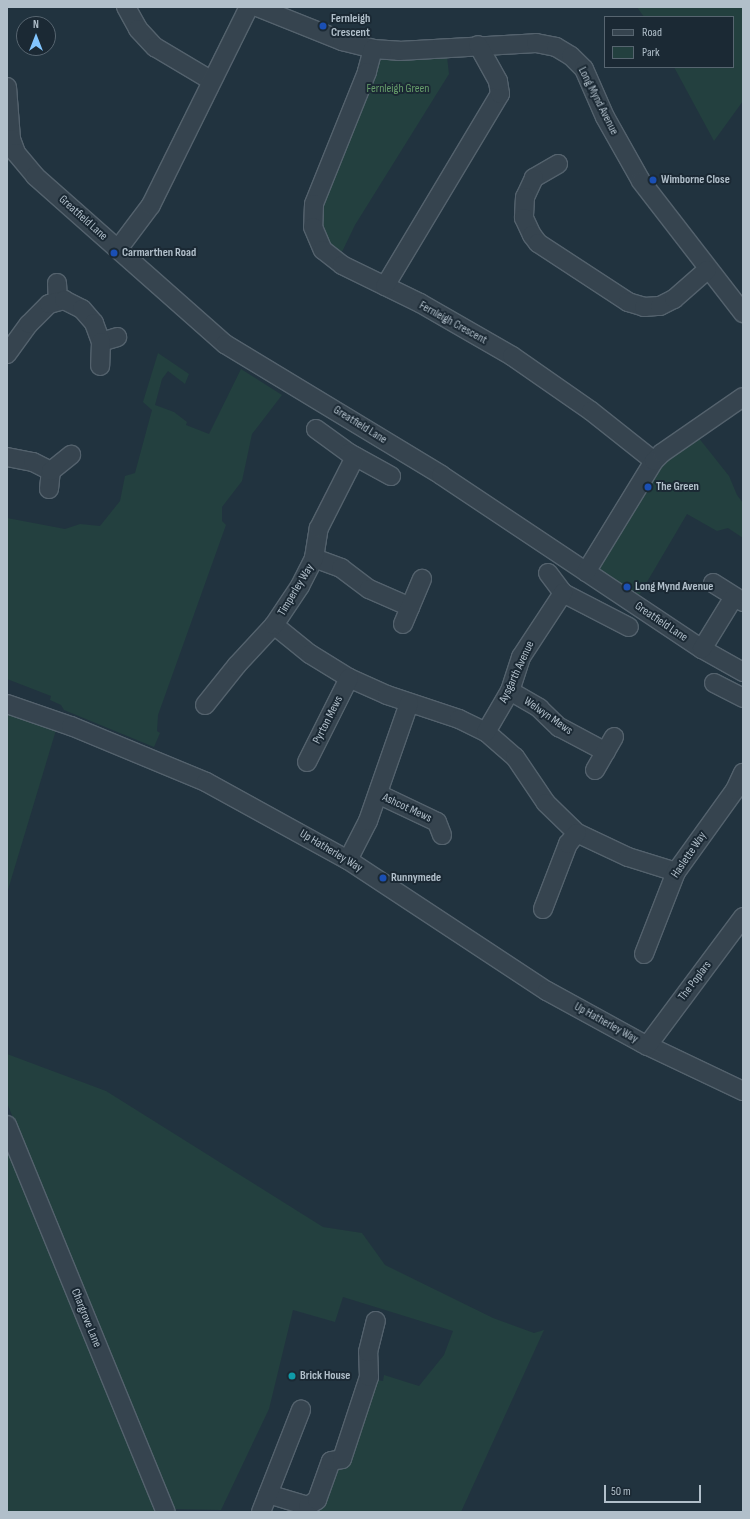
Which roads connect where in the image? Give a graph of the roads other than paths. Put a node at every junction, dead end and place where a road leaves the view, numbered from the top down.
1 (126, 7) edge
2 (249, 7) edge
3 (257, 7) edge
4 (478, 45) junction
5 (373, 49) junction
6 (212, 81) junction
7 (7, 87) edge
8 (558, 164) dead end
9 (118, 249) junction
10 (707, 270) junction
11 (385, 286) junction
12 (743, 313) edge
13 (7, 354) edge
14 (100, 366) dead end
15 (743, 397) edge
16 (316, 429) dead end
17 (71, 455) dead end
18 (7, 457) edge
19 (355, 457) junction
20 (654, 462) junction
21 (51, 471) junction
22 (390, 476) dead end
23 (49, 489) dead end
24 (314, 558) junction
25 (586, 572) junction
26 (548, 573) dead end
27 (422, 579) dead end
28 (713, 583) dead end
29 (563, 593) junction
30 (739, 600) edge
31 (410, 607) junction
32 (403, 624) dead end
33 (274, 625) junction
34 (629, 627) dead end
35 (702, 649) junction
36 (743, 672) edge
37 (349, 678) junction
38 (714, 682) dead end
39 (510, 691) junction
40 (743, 698) edge
41 (7, 704) edge
42 (409, 704) junction
43 (206, 706) dead end
44 (486, 732) junction
45 (614, 736) dead end
46 (606, 752) junction
47 (307, 762) dead end
48 (595, 770) dead end
49 (743, 773) edge
50 (378, 794) junction
51 (441, 823) dead end
52 (577, 833) junction
53 (348, 860) junction
54 (676, 872) junction
55 (543, 909) dead end
56 (743, 917) edge
57 (649, 949) dead end
58 (647, 1046) junction
59 (743, 1091) edge
60 (7, 1125) edge
61 (376, 1321) dead end
62 (301, 1410) dead end
63 (268, 1494) junction
64 (166, 1512) edge
65 (261, 1512) edge

1 - 6 street
2 - 6 street
3 - 5 street, Long Mynd Avenue
4 - 5 street, Long Mynd Avenue
4 - 10 street, Long Mynd Avenue
4 - 11 street
5 - 11 street, Fernleigh Crescent
6 - 9 street
7 - 9 street, Greatfield Lane
8 - 10 street
9 - 25 street, Greatfield Lane
10 - 12 street, Long Mynd Avenue
11 - 20 street, Fernleigh Crescent
13 - 14 street
15 - 20 street
16 - 19 street
17 - 21 street
18 - 21 street
19 - 22 street
19 - 24 street, Timperley Way
20 - 25 street
21 - 23 street
24 - 31 street
24 - 33 street, Timperley Way
25 - 35 street, Greatfield Lane
26 - 29 street
27 - 31 street
28 - 30 street
29 - 34 street
29 - 39 street, Aysgarth Avenue
30 - 35 street
31 - 32 street
33 - 37 street
33 - 43 street, Timperley Way
35 - 36 street, Greatfield Lane
37 - 42 street
37 - 47 street, Pyrton Mews
38 - 40 street
39 - 44 street, Aysgarth Avenue
39 - 46 street, Welwyn Mews
41 - 53 street, Up Hatherley Way
42 - 44 street
42 - 50 street
44 - 52 street
45 - 46 street
46 - 48 street
49 - 54 street, Haslette Way
50 - 51 street, Ashcot Mews
50 - 53 street
52 - 54 street
52 - 55 street
53 - 58 street, Up Hatherley Way
54 - 57 street, Haslette Way
56 - 58 street, The Poplars
58 - 59 street, Up Hatherley Way
60 - 64 street, Chargrove Lane
61 - 63 street
62 - 63 street
63 - 65 street

